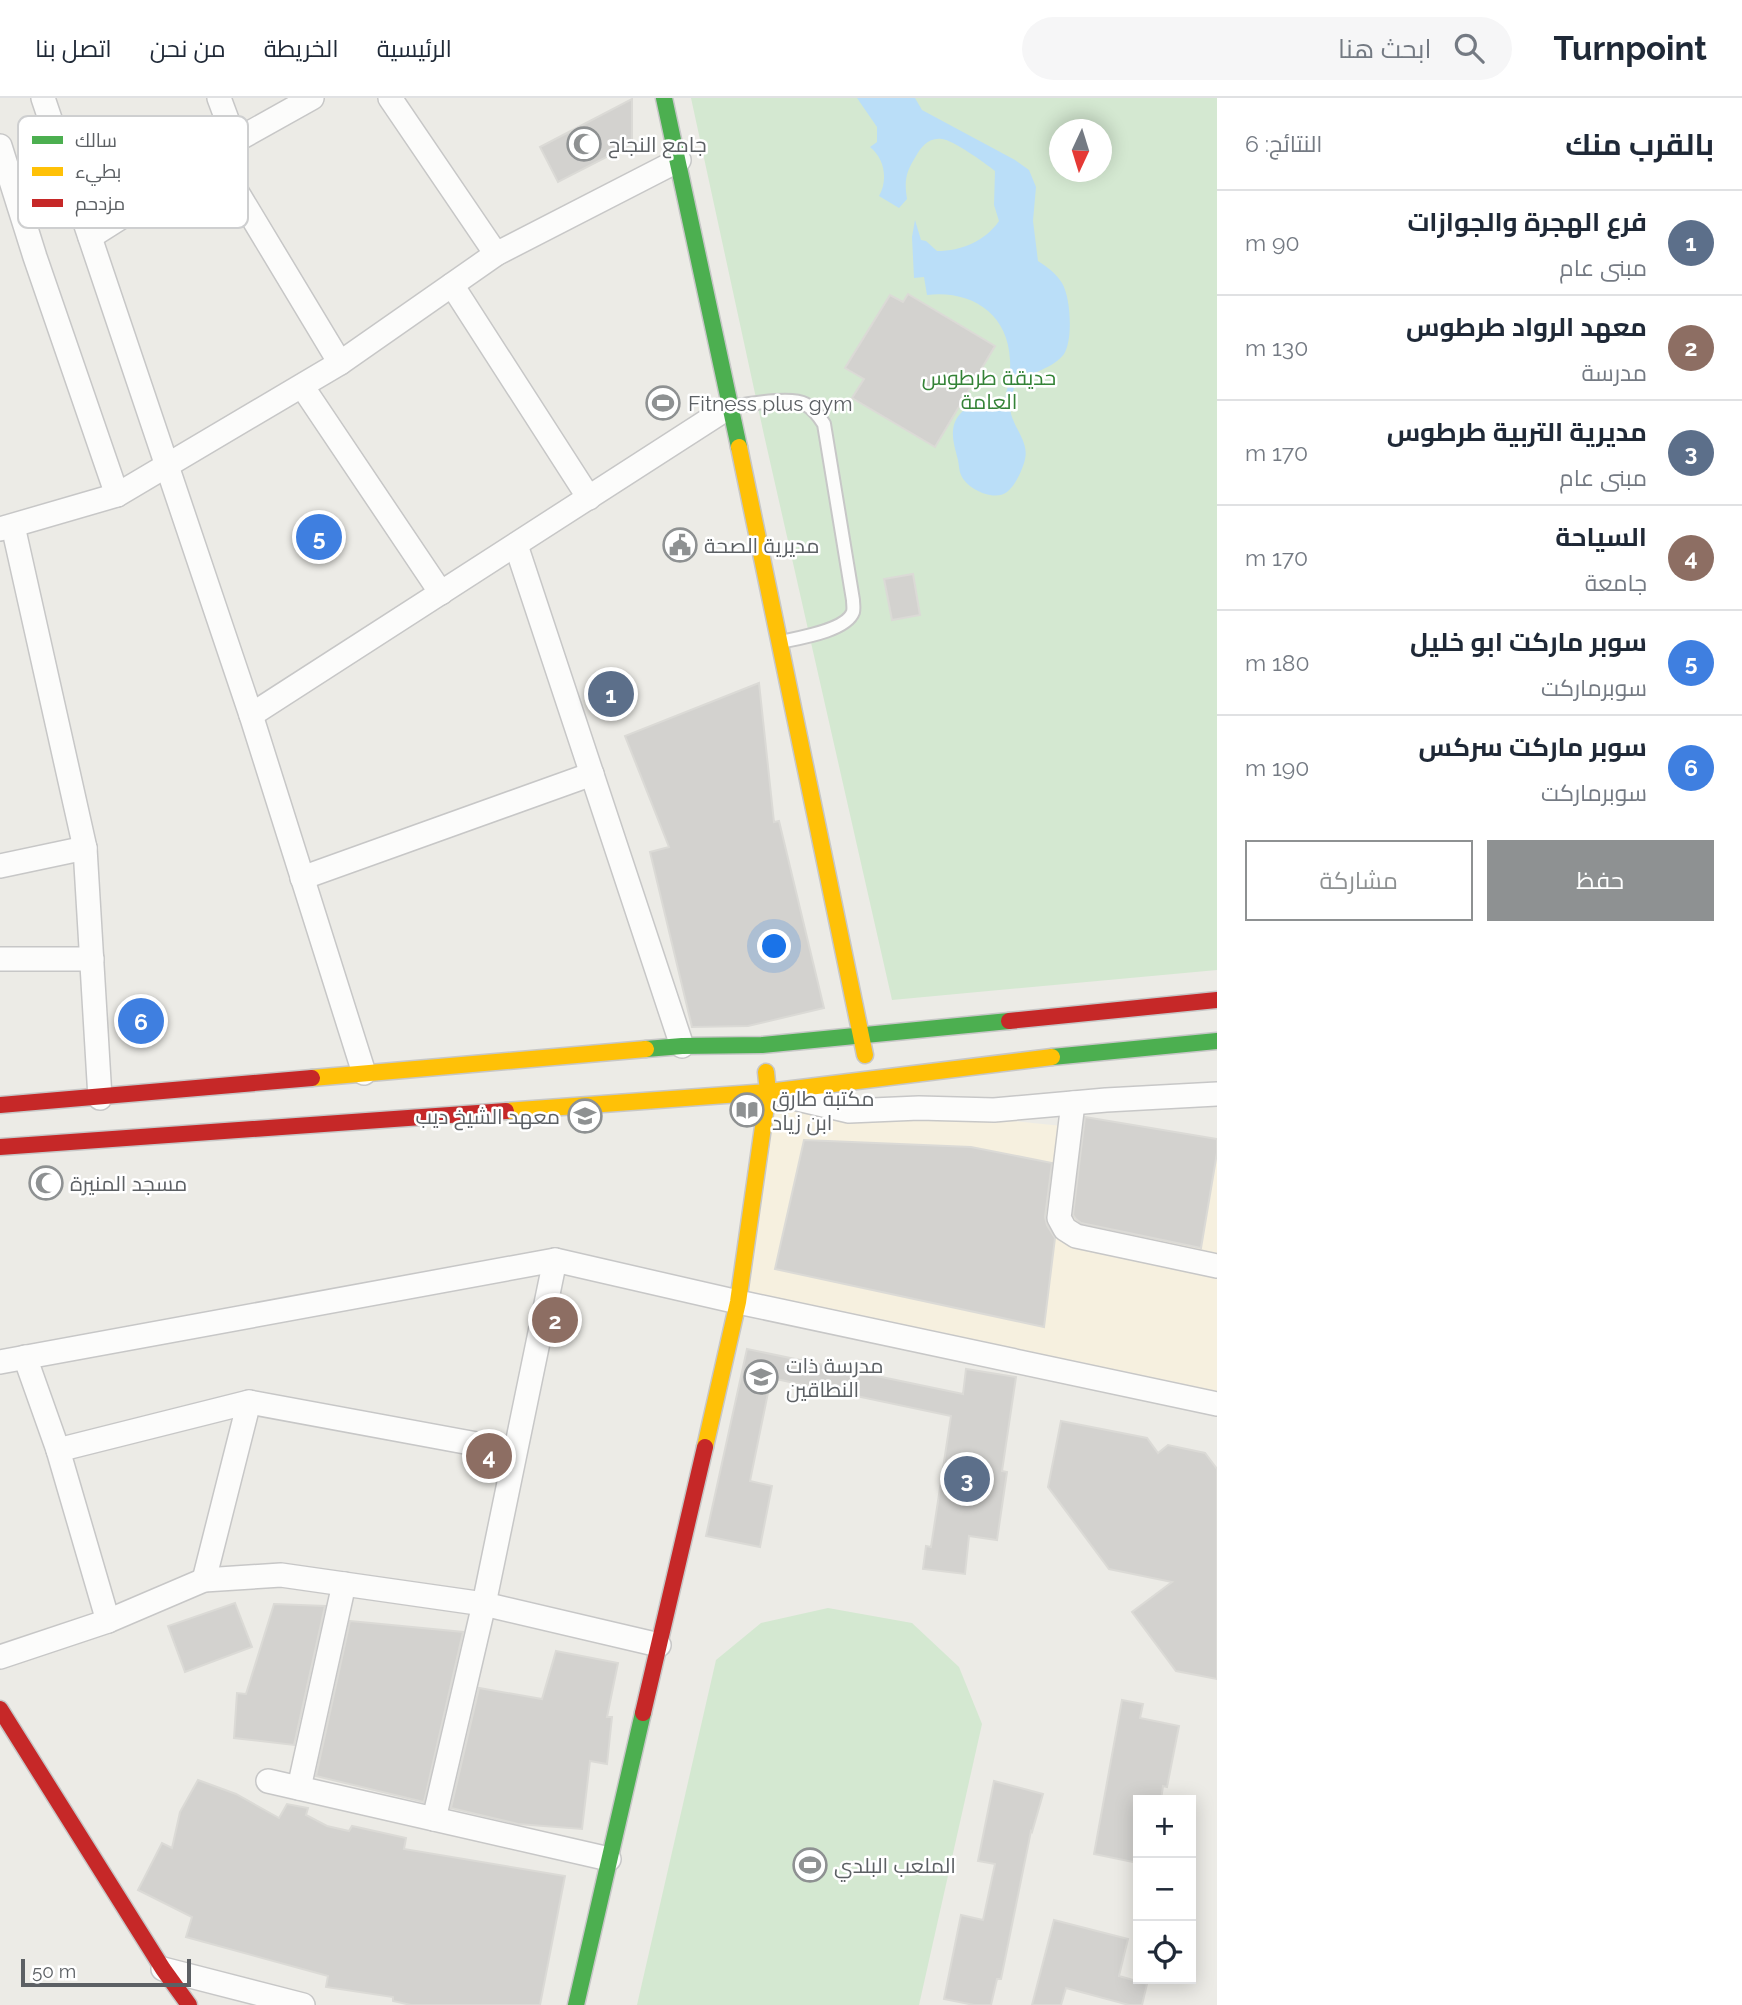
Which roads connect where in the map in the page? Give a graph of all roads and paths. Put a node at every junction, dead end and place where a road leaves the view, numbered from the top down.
1 (43, 98) edge
2 (219, 98) edge
3 (312, 98) edge
4 (390, 98) edge
5 (664, 98) edge
6 (49, 116) edge
7 (226, 116) edge
8 (248, 135) edge
9 (0, 146) edge
10 (679, 160) junction
11 (248, 210) edge
12 (10, 211) edge
13 (87, 228) edge
14 (104, 228) edge
15 (90, 237) junction
16 (496, 254) junction
17 (452, 285) junction
18 (340, 363) junction
19 (302, 386) junction
20 (729, 407) junction
21 (166, 465) junction
22 (117, 495) junction
23 (589, 498) junction
24 (6, 527) edge
25 (516, 545) junction
26 (441, 593) junction
27 (780, 642) junction
28 (251, 715) junction
29 (592, 774) junction
30 (85, 848) junction
31 (0, 866) edge
32 (302, 878) junction
33 (0, 959) edge
34 (92, 959) junction
35 (1217, 1000) edge
36 (862, 1035) junction
37 (1217, 1041) edge
38 (762, 1045) junction
39 (682, 1046) junction
40 (364, 1073) junction
41 (869, 1078) junction
42 (768, 1091) junction
43 (1217, 1094) edge
44 (100, 1098) junction
45 (1073, 1103) junction
46 (0, 1105) edge
47 (0, 1147) edge
48 (555, 1260) junction
49 (1217, 1266) edge
50 (738, 1302) junction
51 (25, 1357) junction
52 (0, 1362) edge
53 (249, 1402) junction
54 (1217, 1404) edge
55 (58, 1450) junction
56 (514, 1451) junction
57 (204, 1580) junction
58 (344, 1584) junction
59 (484, 1604) junction
60 (108, 1621) junction
61 (659, 1645) junction
62 (0, 1657) edge
63 (0, 1709) edge
64 (268, 1781) dead end
65 (299, 1788) junction
66 (434, 1819) junction
67 (609, 1858) junction
68 (163, 1969) junction
69 (189, 2005) edge
70 (303, 2005) edge
71 (576, 2005) edge

1 - 6 street
2 - 7 street
3 - 8 street
4 - 16 street
5 - 10 main road
9 - 12 street
10 - 16 street
10 - 20 main road
11 - 18 street
12 - 22 street
13 - 15 street
14 - 15 street
15 - 21 street
16 - 17 street
17 - 18 street
17 - 23 street
18 - 19 street
19 - 21 street
19 - 26 street
20 - 23 street
20 - 27 main road
20 - 27 lane
21 - 22 street
21 - 28 street
22 - 24 street
23 - 25 street
24 - 30 street
25 - 26 street
25 - 29 street
26 - 28 street
27 - 36 main road
28 - 32 street
29 - 32 street
29 - 39 street
30 - 31 street
30 - 34 street
32 - 40 street
33 - 34 street
34 - 44 street
35 - 36 main road
36 - 38 main road
36 - 41 main road
37 - 41 main road
38 - 39 main road
38 - 42 main road
39 - 40 main road
40 - 44 main road
41 - 42 main road
42 - 45 street
42 - 47 main road
42 - 50 main road
43 - 45 street
44 - 46 main road
45 - 49 street
48 - 50 street
48 - 51 street
48 - 56 street
50 - 54 street
50 - 61 main road
51 - 52 street
51 - 55 street
53 - 55 street
53 - 56 street
53 - 57 street
55 - 60 street
56 - 59 street
57 - 58 street
57 - 60 street
58 - 59 street
58 - 65 street
59 - 61 street
59 - 66 street
60 - 62 street
61 - 67 main road
63 - 68 main road
64 - 65 street
65 - 66 street
66 - 67 street
67 - 71 main road
68 - 69 main road
68 - 70 street

